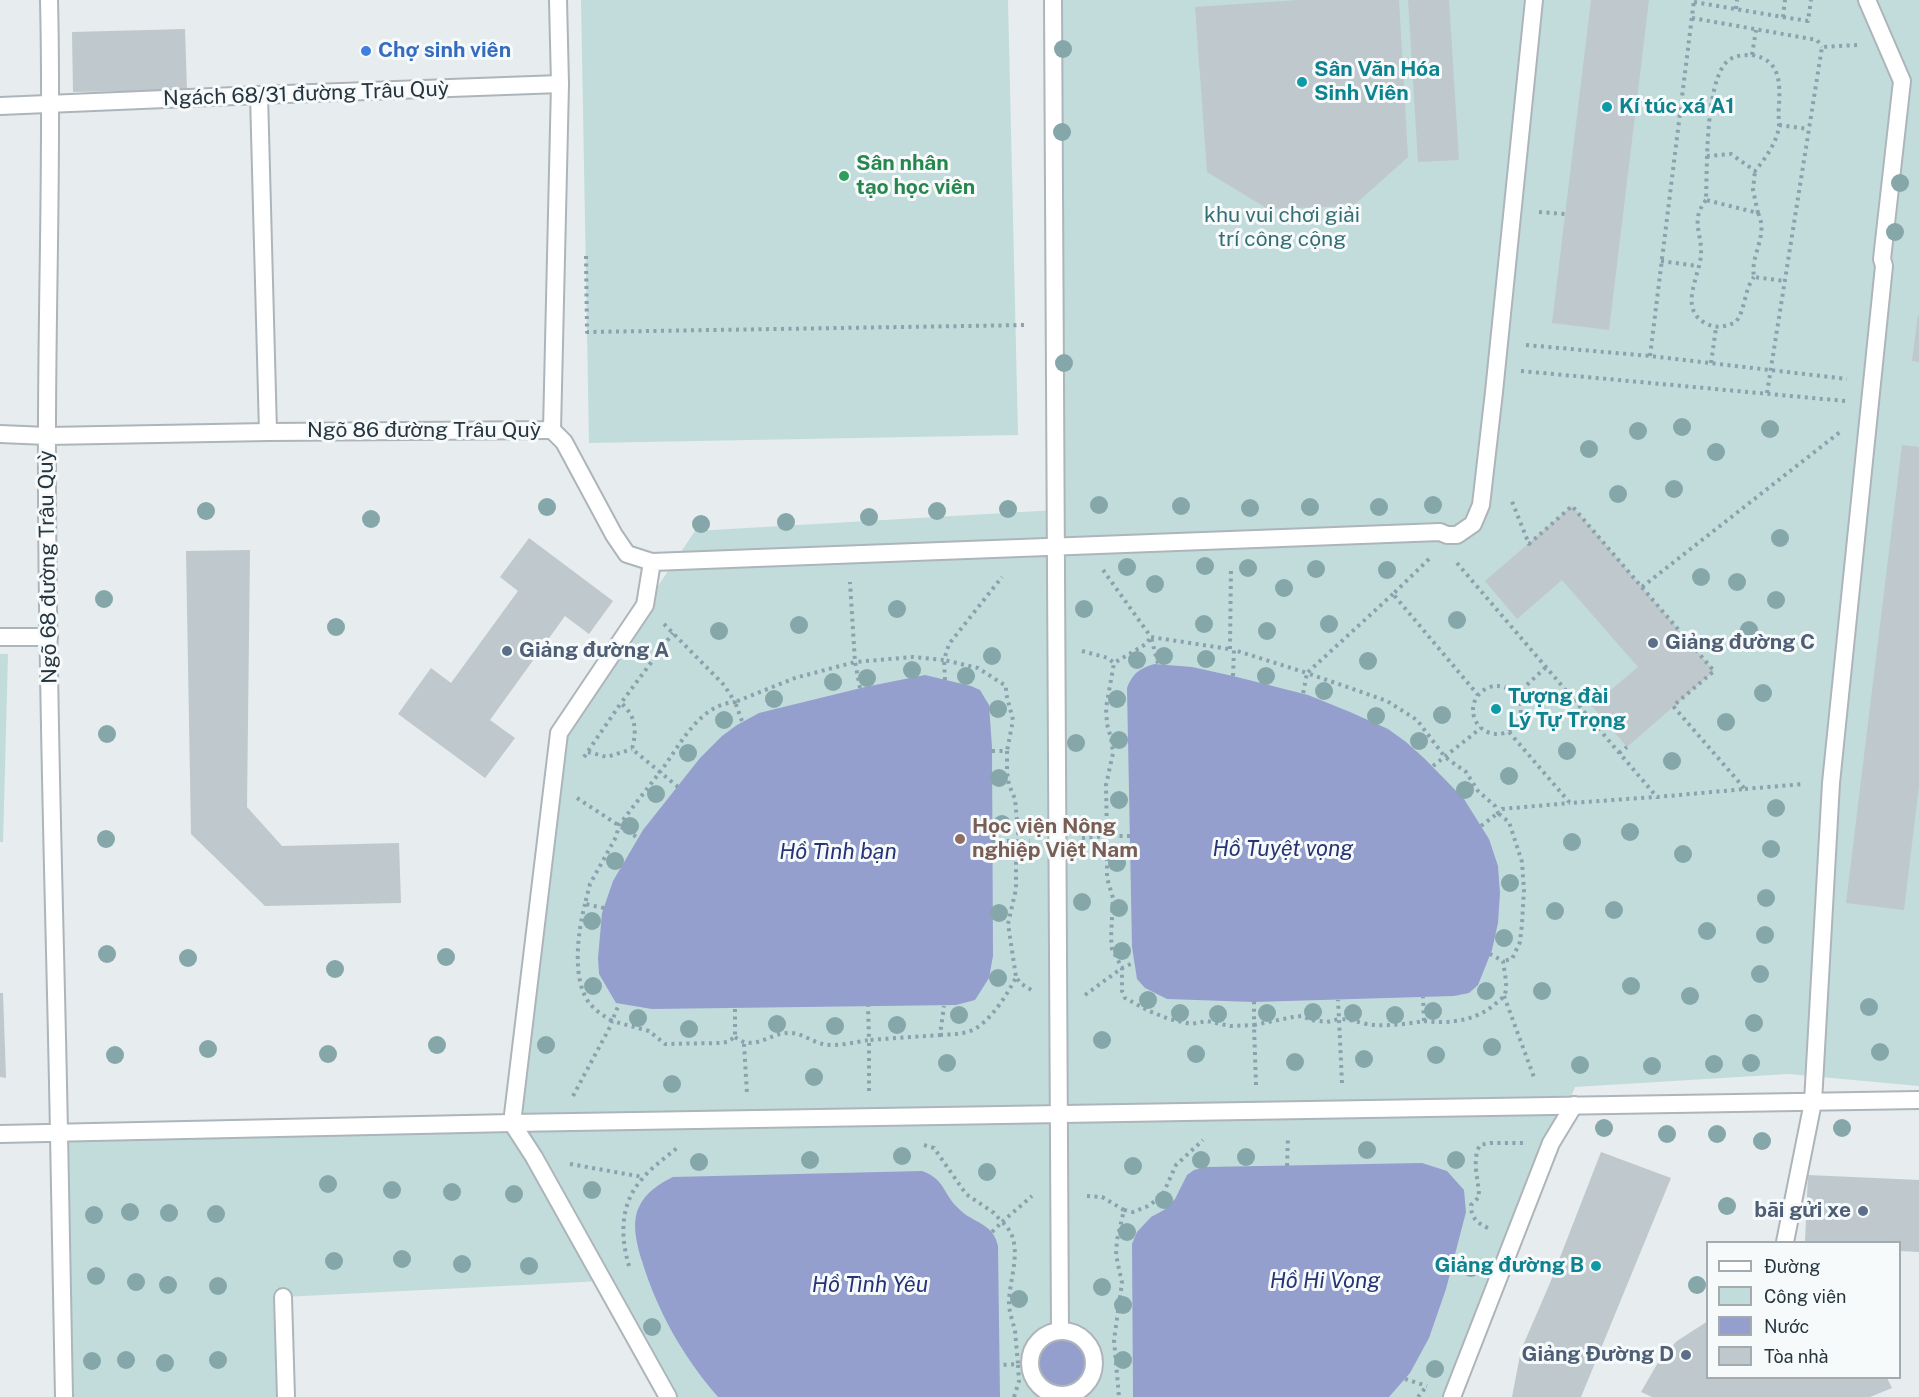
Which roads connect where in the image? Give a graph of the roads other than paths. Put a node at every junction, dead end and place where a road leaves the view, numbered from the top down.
1 (49, 0) edge
2 (558, 0) edge
3 (1053, 0) edge
4 (1534, 0) edge
5 (1867, 0) edge
6 (560, 84) junction
7 (259, 95) junction
8 (51, 105) junction
9 (0, 106) edge
10 (552, 430) junction
11 (268, 432) junction
12 (0, 434) edge
13 (47, 436) junction
14 (1056, 546) junction
15 (652, 562) junction
16 (0, 637) edge
17 (49, 638) junction
18 (1919, 1100) edge
19 (1813, 1102) junction
20 (1574, 1106) junction
21 (1059, 1114) junction
22 (512, 1123) junction
23 (0, 1134) edge
24 (59, 1134) junction
25 (1785, 1241) edge
26 (283, 1297) dead end
27 (1060, 1331) junction
28 (1063, 1396) edge
29 (64, 1397) edge
30 (286, 1397) edge
31 (668, 1397) edge
32 (1452, 1397) edge

1 - 8 street, Ngõ 68 đường Trâu Quỳ
2 - 6 street, Ngõ 86 đường Trâu Quỳ
3 - 14 street
4 - 14 street
5 - 19 street
6 - 7 street, Ngách 68/31 đường Trâu Quỳ
6 - 10 street, Ngõ 86 đường Trâu Quỳ
7 - 8 street, Ngách 68/31 đường Trâu Quỳ
7 - 11 street
8 - 9 street, Ngách 68/31 đường Trâu Quỳ
8 - 13 street, Ngõ 68 đường Trâu Quỳ
10 - 11 street, Ngõ 86 đường Trâu Quỳ
10 - 15 street
11 - 13 street, Ngõ 86 đường Trâu Quỳ
12 - 13 street
13 - 17 street, Ngõ 68 đường Trâu Quỳ
14 - 15 street
14 - 21 street
15 - 22 street
16 - 17 street
17 - 24 street, Ngõ 68 đường Trâu Quỳ
18 - 19 street
19 - 20 street
19 - 25 street
20 - 21 street
20 - 32 street
21 - 22 street
21 - 27 street
22 - 24 street
22 - 31 street
23 - 24 street
24 - 29 street, Ngõ 68 đường Trâu Quỳ
26 - 30 street
27 - 28 street
27 - 28 street

